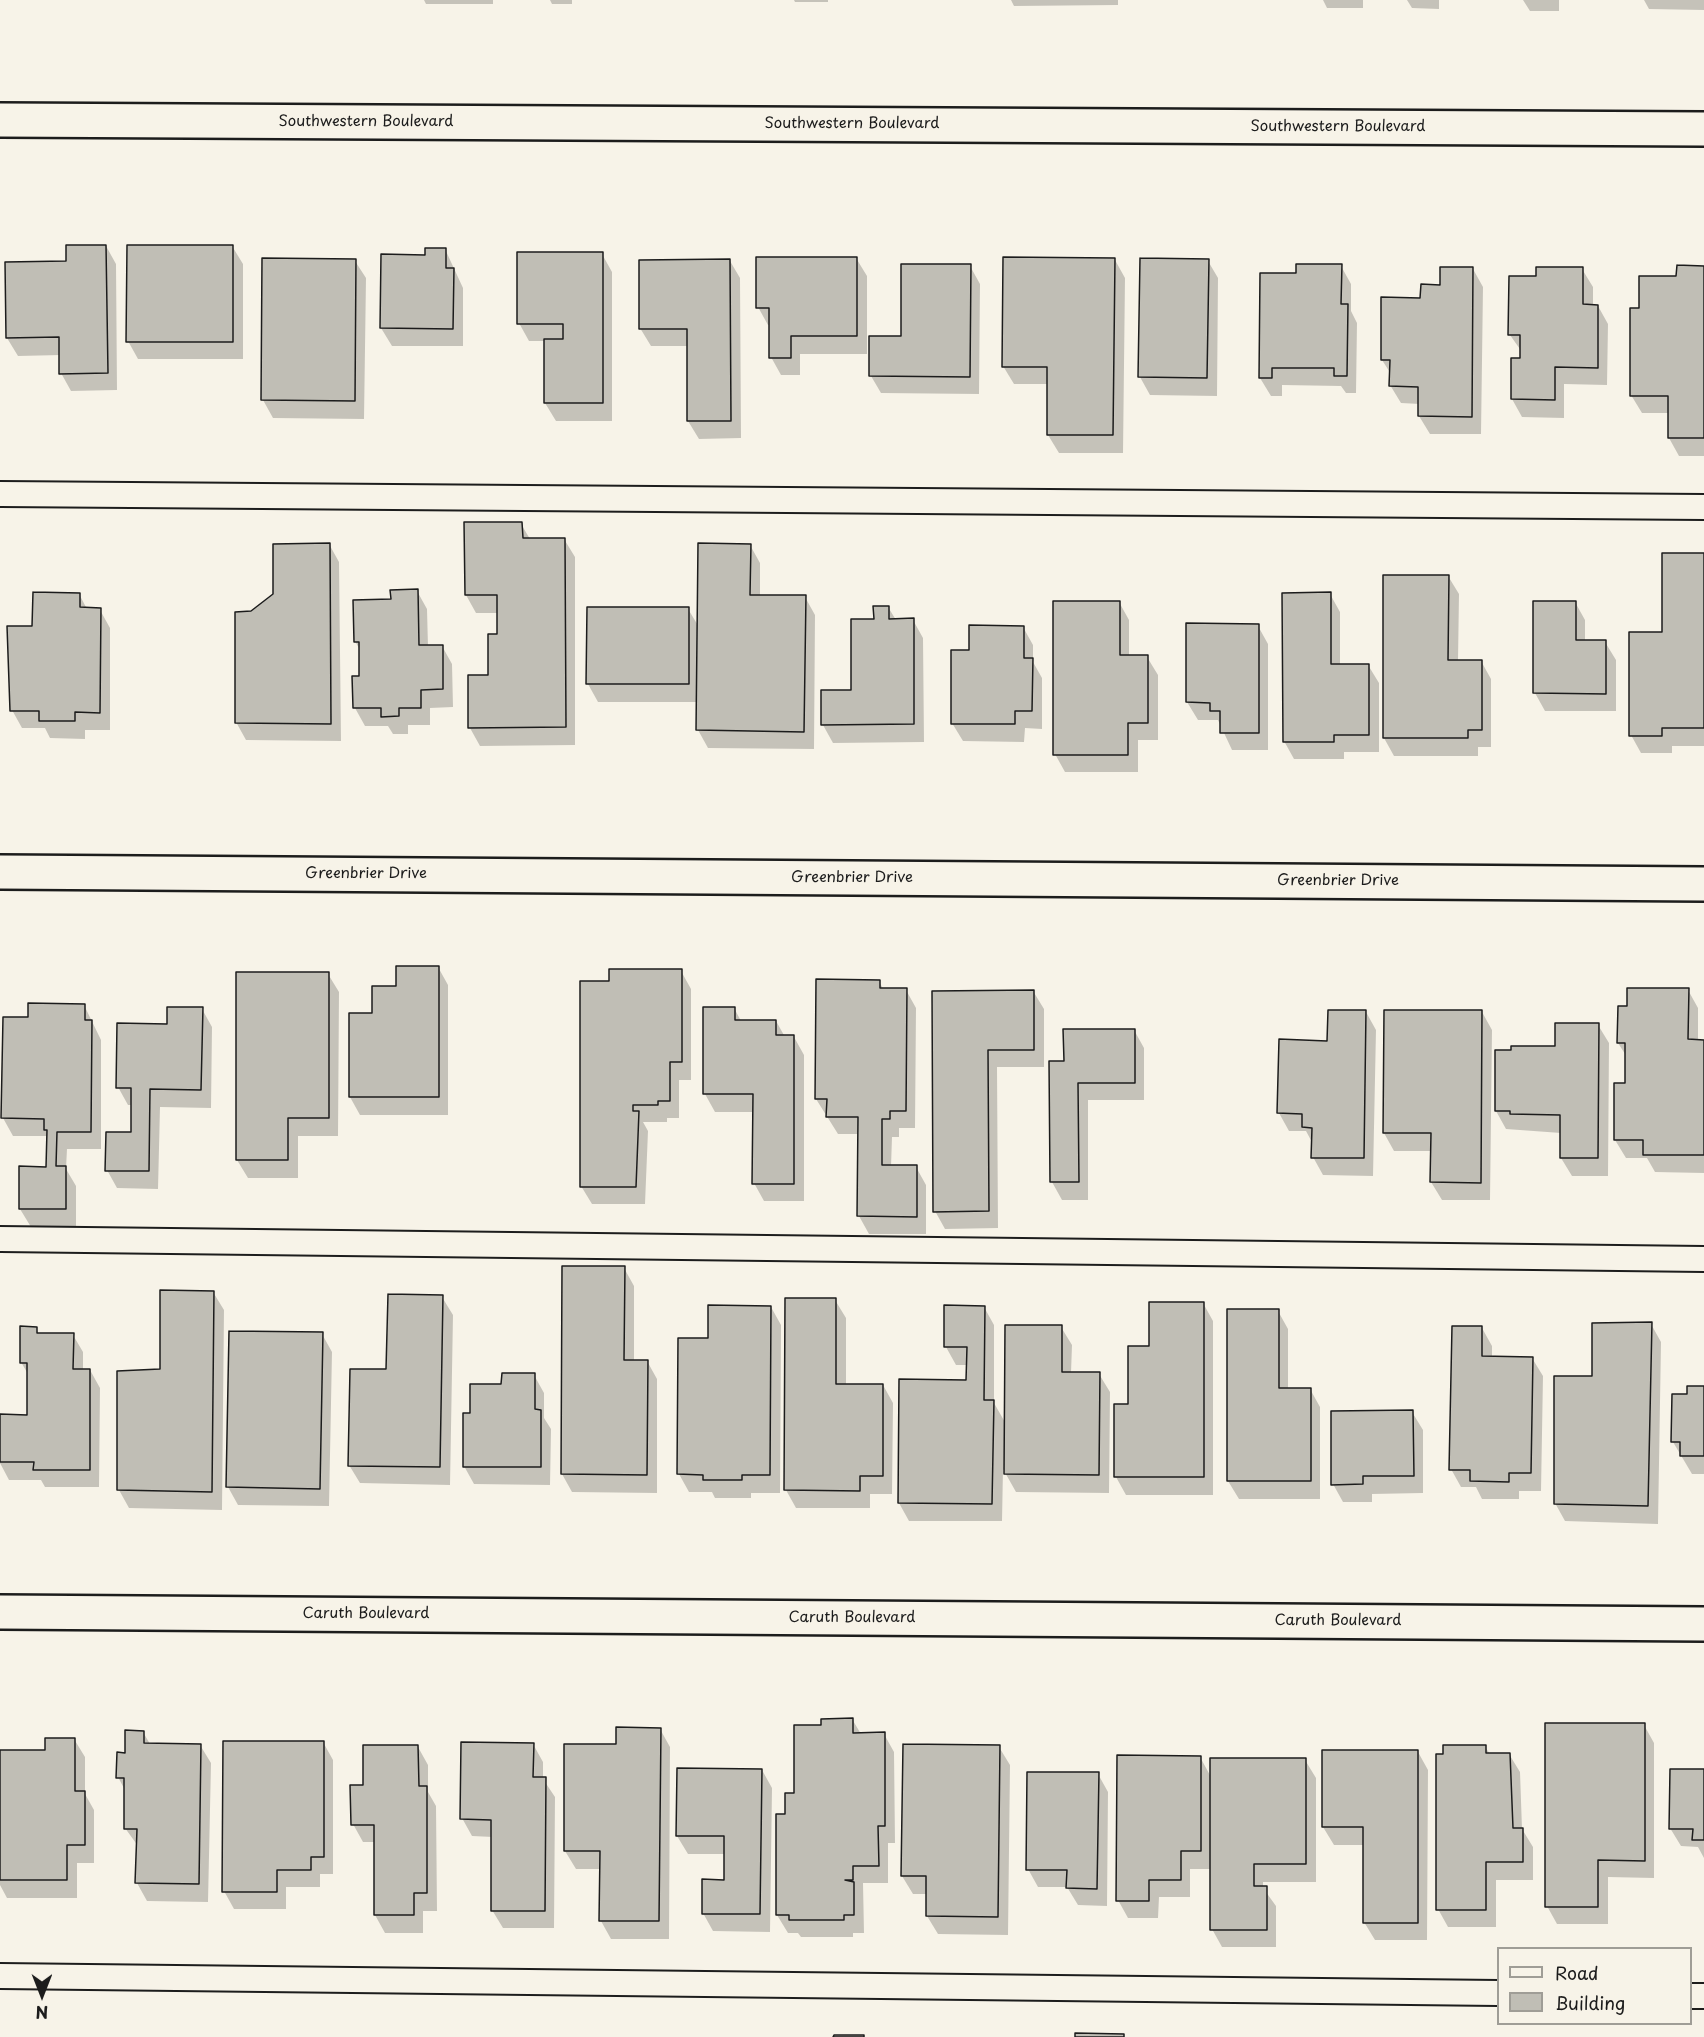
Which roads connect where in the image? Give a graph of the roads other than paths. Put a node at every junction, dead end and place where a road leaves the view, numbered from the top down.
1 (0, 120) edge
2 (1704, 129) edge
3 (0, 494) edge
4 (1704, 507) edge
5 (0, 872) edge
6 (1704, 884) edge
7 (0, 1239) edge
8 (1704, 1259) edge
9 (0, 1612) edge
10 (1704, 1623) edge
11 (0, 1976) edge
12 (1497, 1993) edge

1 - 2 street, Southwestern Boulevard
3 - 4 lane
5 - 6 street, Greenbrier Drive
7 - 8 lane
9 - 10 street, Caruth Boulevard
11 - 12 lane

